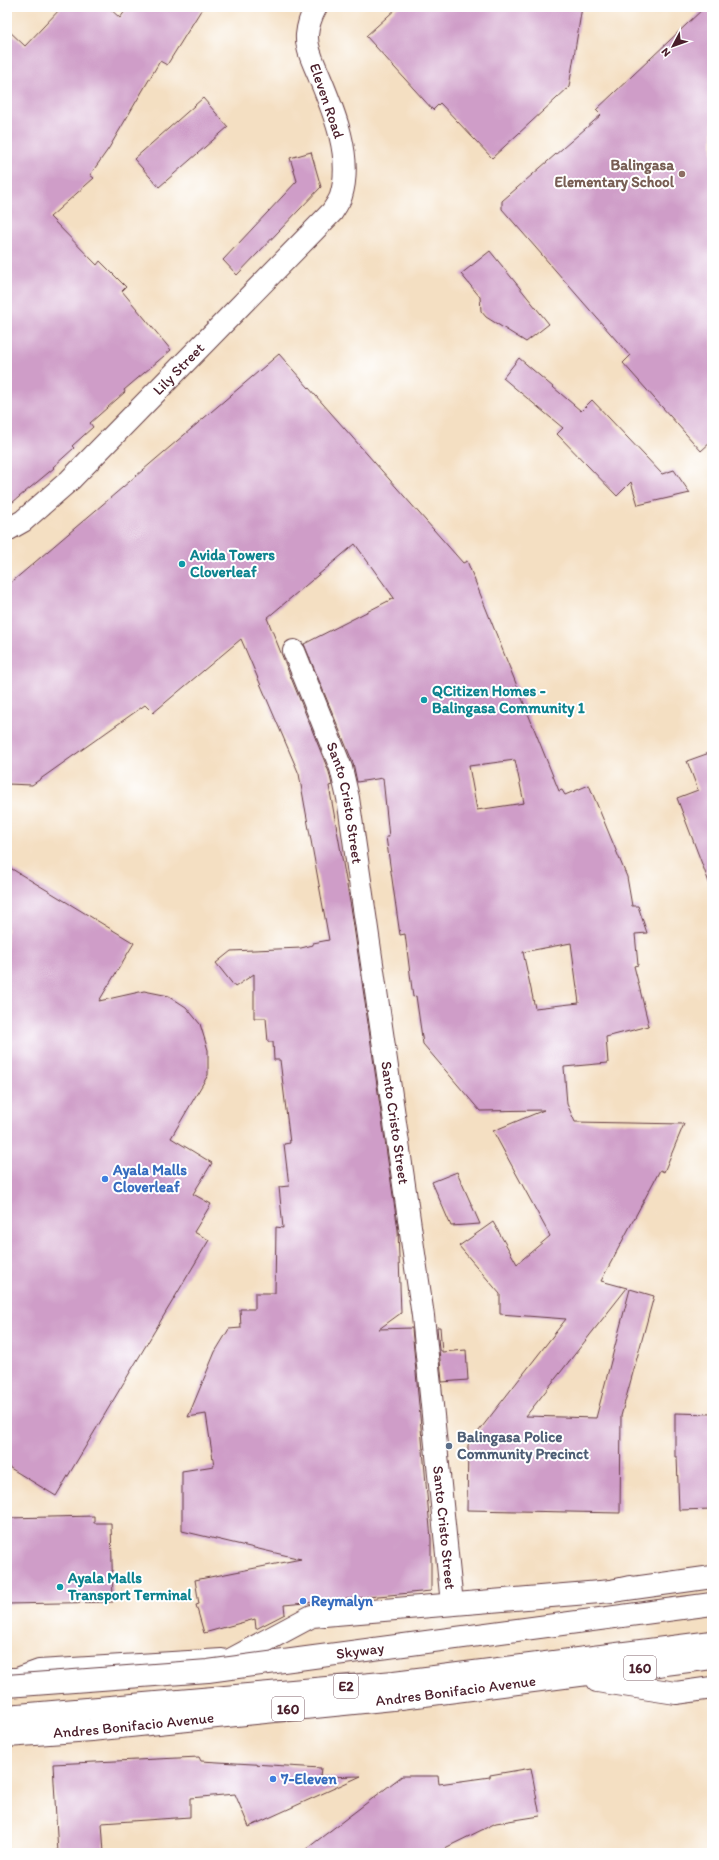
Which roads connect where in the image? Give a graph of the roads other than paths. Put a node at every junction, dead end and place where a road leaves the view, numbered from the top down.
1 (316, 7) edge
2 (341, 198) joint
3 (7, 529) edge
4 (294, 651) dead end
5 (712, 1572) edge
6 (712, 1577) edge
7 (612, 1591) junction
8 (452, 1604) junction
9 (712, 1604) edge
10 (712, 1642) edge
11 (712, 1658) edge
12 (232, 1659) junction
13 (7, 1664) edge
14 (39, 1671) junction
15 (568, 1676) junction
16 (7, 1679) edge
17 (7, 1686) edge
18 (712, 1688) edge
19 (7, 1716) edge
20 (7, 1736) edge

1 - 2 main road, Eleven Road
2 - 3 main road, Lily Street
4 - 8 main road, Santo Cristo Street
5 - 7 main road
6 - 7 main road
7 - 8 main road
8 - 12 main road
9 - 12 main road
9 - 17 main road, Skyway / E2, bridge
10 - 19 main road, E2
11 - 15 main road, Andres Bonifacio Avenue / 160
12 - 14 main road
13 - 14 main road
14 - 16 main road
15 - 18 main road
15 - 20 main road, Andres Bonifacio Avenue / 160

